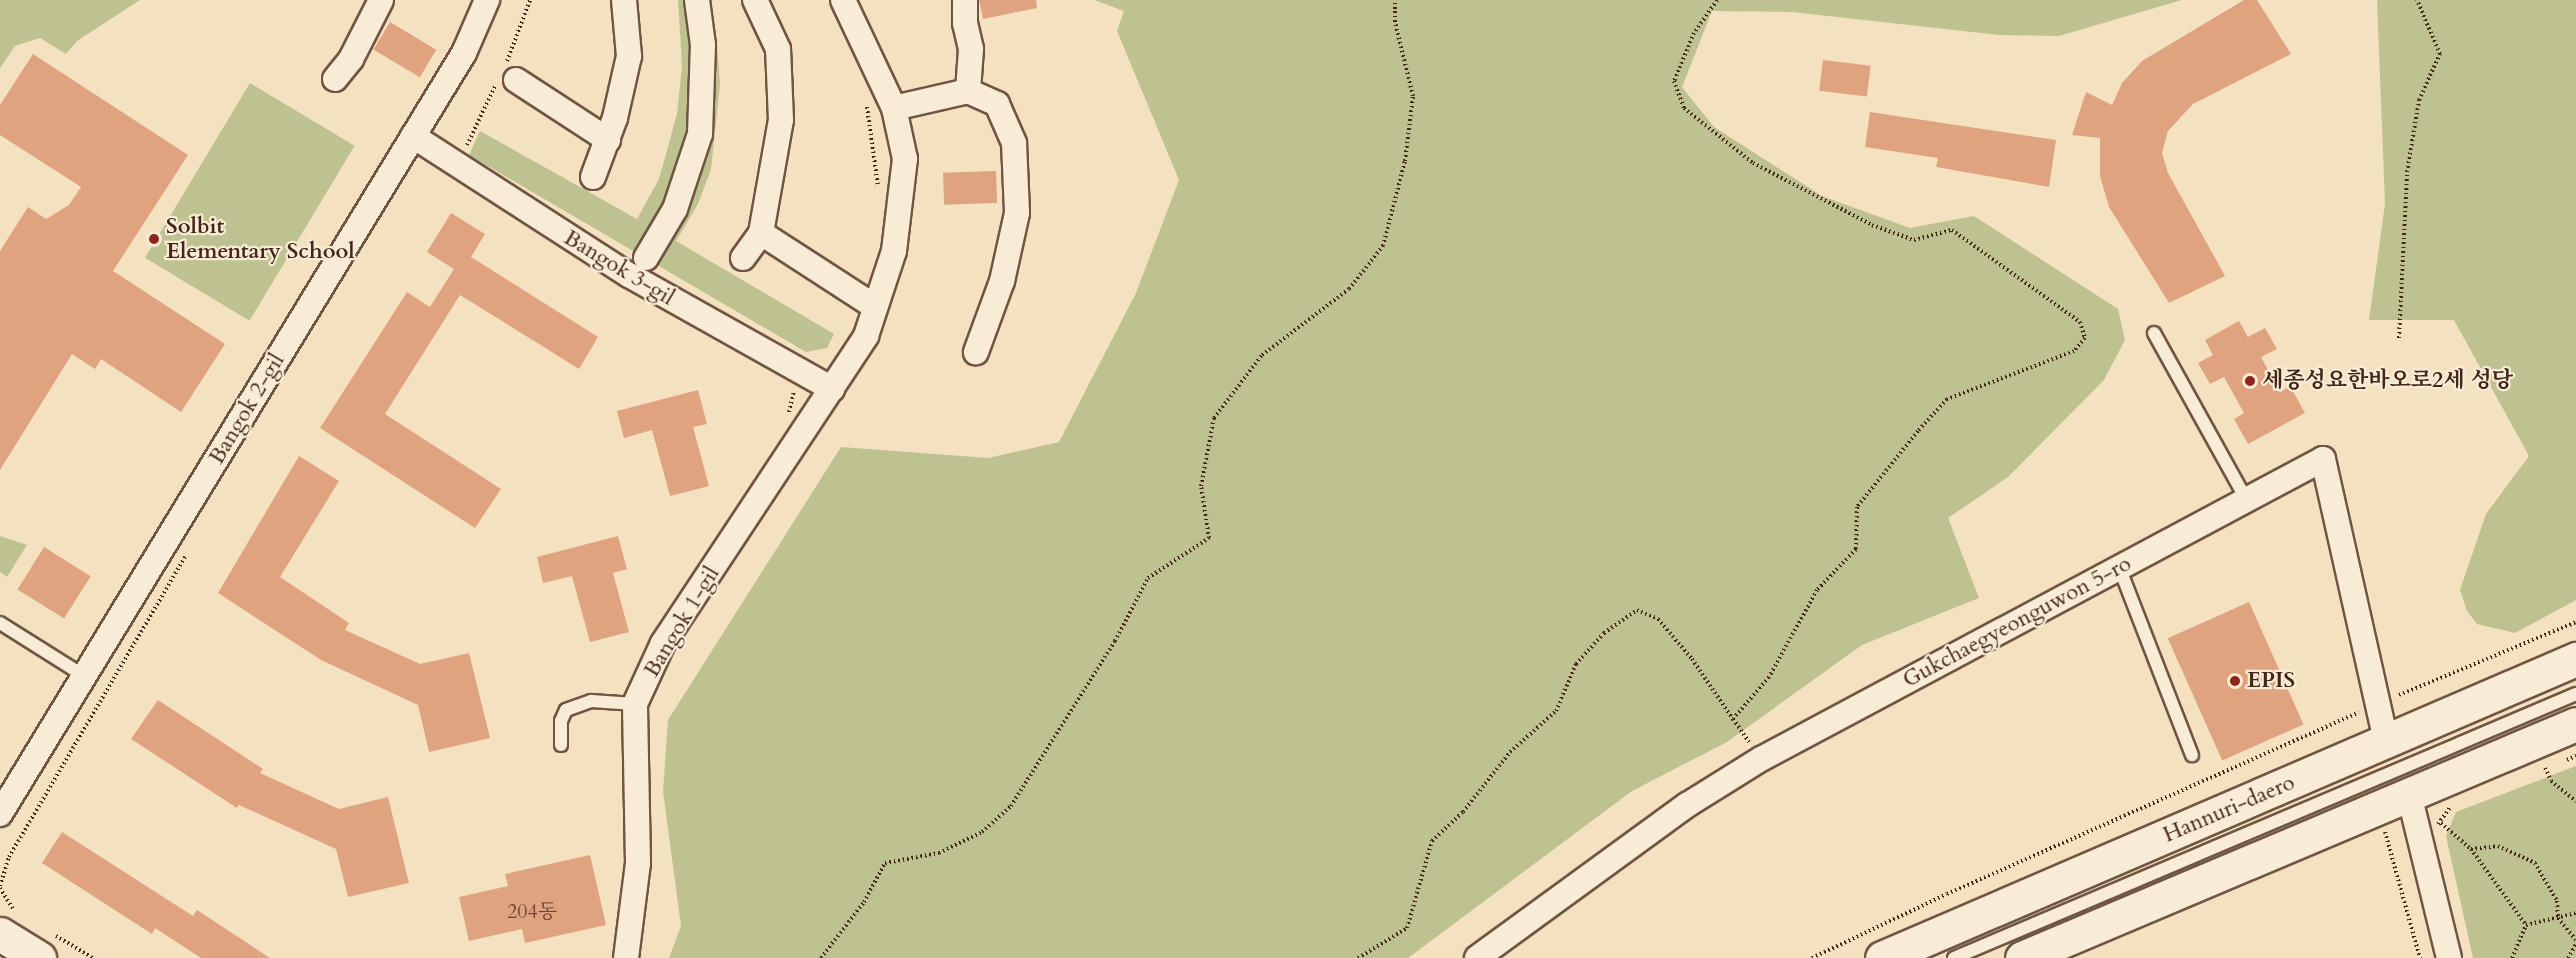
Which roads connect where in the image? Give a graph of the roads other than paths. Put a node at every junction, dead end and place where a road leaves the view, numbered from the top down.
1 (381, 0) edge
2 (487, 0) edge
3 (624, 0) edge
4 (697, 0) edge
5 (755, 0) edge
6 (843, 0) edge
7 (965, 0) edge
8 (505, 77) road end
9 (334, 80) dead end
10 (968, 92) junction
11 (894, 108) junction
12 (413, 136) junction
13 (608, 140) junction
14 (592, 177) dead end
15 (761, 233) junction
16 (646, 258) dead end
17 (743, 258) dead end
18 (874, 306) junction
19 (2154, 333) dead end
20 (976, 352) dead end
21 (832, 389) junction
22 (2246, 499) junction
23 (2119, 567) junction
24 (0, 623) edge
25 (2576, 659) edge
26 (84, 676) junction
27 (2576, 694) edge
28 (635, 704) junction
29 (2576, 724) edge
30 (2386, 741) junction
31 (561, 745) dead end
32 (2192, 755) dead end
33 (2409, 794) junction
34 (0, 814) edge
35 (0, 934) edge
36 (39, 958) edge
37 (626, 958) edge
38 (1477, 958) edge
39 (1882, 958) edge
40 (1954, 958) edge
41 (2022, 958) edge
42 (2449, 958) edge

1 - 9 street
2 - 12 street, Bangok 2-gil
3 - 13 street
4 - 16 street
5 - 15 street
6 - 11 street, Bangok 1-gil
7 - 10 street
8 - 13 street
10 - 11 street
10 - 20 street
11 - 18 street, Bangok 1-gil
12 - 21 street, Bangok 3-gil
12 - 26 street, Bangok 2-gil
13 - 14 street
15 - 17 street
15 - 18 street
18 - 21 street, Bangok 1-gil
19 - 22 lane
21 - 28 street, Bangok 1-gil
22 - 23 street, Gukchaegyeonguwon 5-ro
22 - 30 street, Gukchaegyeonguwon 5-ro
23 - 32 lane
23 - 38 street, Gukchaegyeonguwon 5-ro
24 - 26 lane
25 - 30 street, Hannuri-daero
26 - 34 street, Bangok 2-gil
27 - 40 lane
28 - 31 lane
28 - 37 street, Bangok 1-gil
29 - 33 street
30 - 39 street, Hannuri-daero
33 - 41 street
33 - 42 street
35 - 36 street

